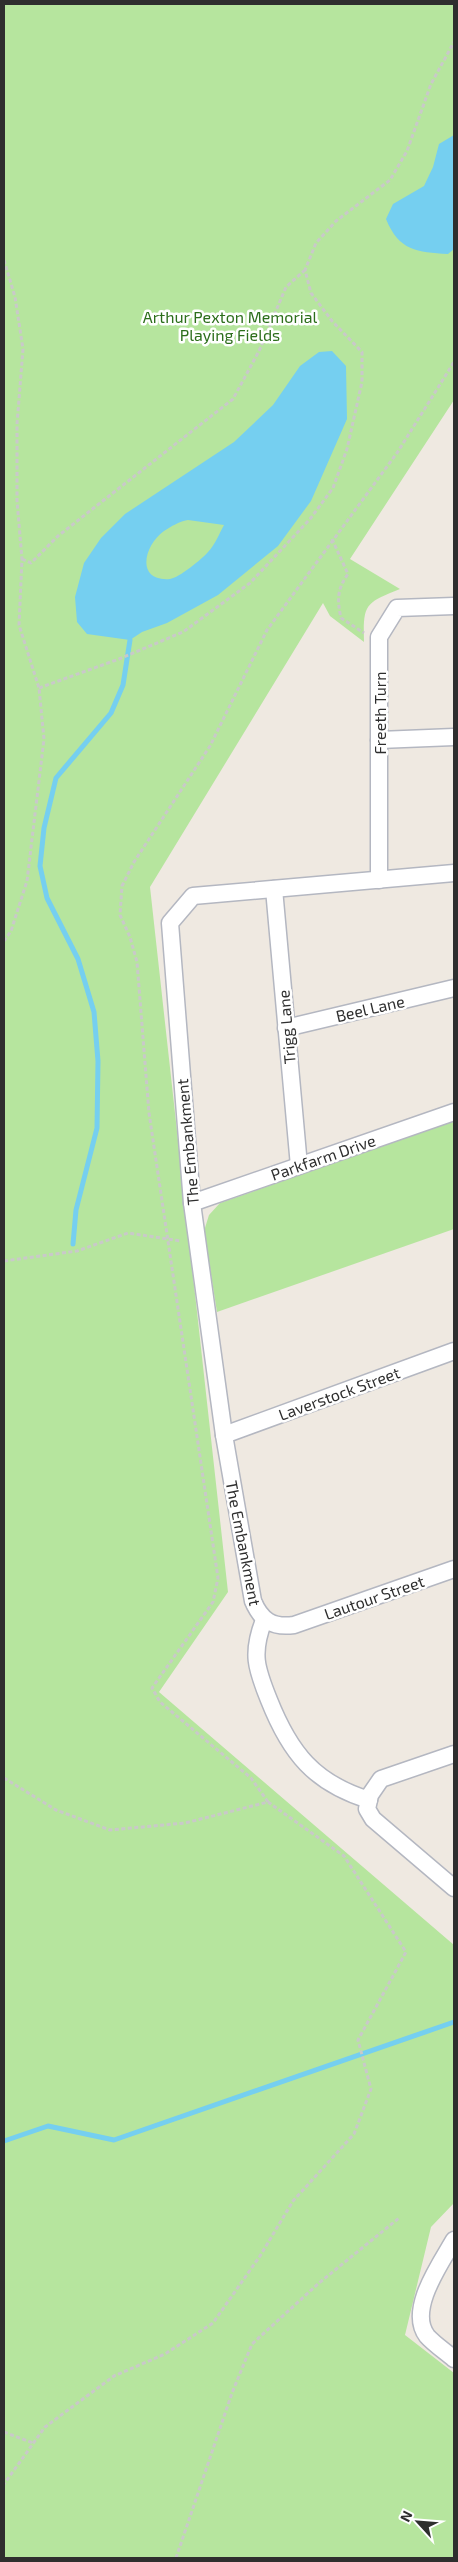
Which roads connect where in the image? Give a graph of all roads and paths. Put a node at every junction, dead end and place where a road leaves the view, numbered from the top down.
1 (454, 42) edge
2 (4, 260) edge
3 (305, 270) junction
4 (454, 362) edge
5 (332, 539) junction
6 (22, 559) junction
7 (454, 606) edge
8 (379, 637) junction
9 (39, 688) junction
10 (454, 737) edge
11 (379, 740) junction
12 (454, 874) edge
13 (378, 880) junction
14 (274, 889) junction
15 (4, 941) edge
16 (454, 988) edge
17 (286, 1028) junction
18 (454, 1112) edge
19 (299, 1166) junction
20 (192, 1203) junction
21 (169, 1239) junction
22 (197, 1241) junction
23 (4, 1261) edge
24 (454, 1351) edge
25 (224, 1435) junction
26 (454, 1569) edge
27 (264, 1620) junction
28 (294, 1625) joint
29 (454, 1754) edge
30 (4, 1778) edge
31 (369, 1800) junction
32 (268, 1802) junction
33 (454, 1888) edge
34 (399, 2218) dead end
35 (454, 2240) edge
36 (454, 2359) edge
37 (4, 2432) edge
38 (33, 2443) junction
39 (4, 2484) edge
40 (176, 2558) edge

1 - 3 path
2 - 6 path
3 - 6 path
3 - 9 path
4 - 5 path
5 - 8 path
5 - 21 path
6 - 9 path
7 - 8 street
8 - 11 street, Freeth Turn
9 - 15 path
10 - 11 street
11 - 13 street, Freeth Turn
12 - 13 street, The Embankment
13 - 14 street, The Embankment
14 - 17 street, Trigg Lane
14 - 20 street, The Embankment
16 - 17 street, Beel Lane
17 - 19 street, Trigg Lane
18 - 19 street, Parkfarm Drive
19 - 20 street, Parkfarm Drive
20 - 22 street, The Embankment
21 - 22 path
21 - 23 path
21 - 32 path
22 - 25 street, The Embankment
24 - 25 street, Laverstock Street
25 - 27 street, The Embankment
26 - 28 street, Lautour Street
27 - 28 street, The Embankment
27 - 31 street
29 - 31 street
30 - 32 path
31 - 33 street
32 - 38 path
34 - 40 path
35 - 36 street
37 - 38 path
38 - 39 path

